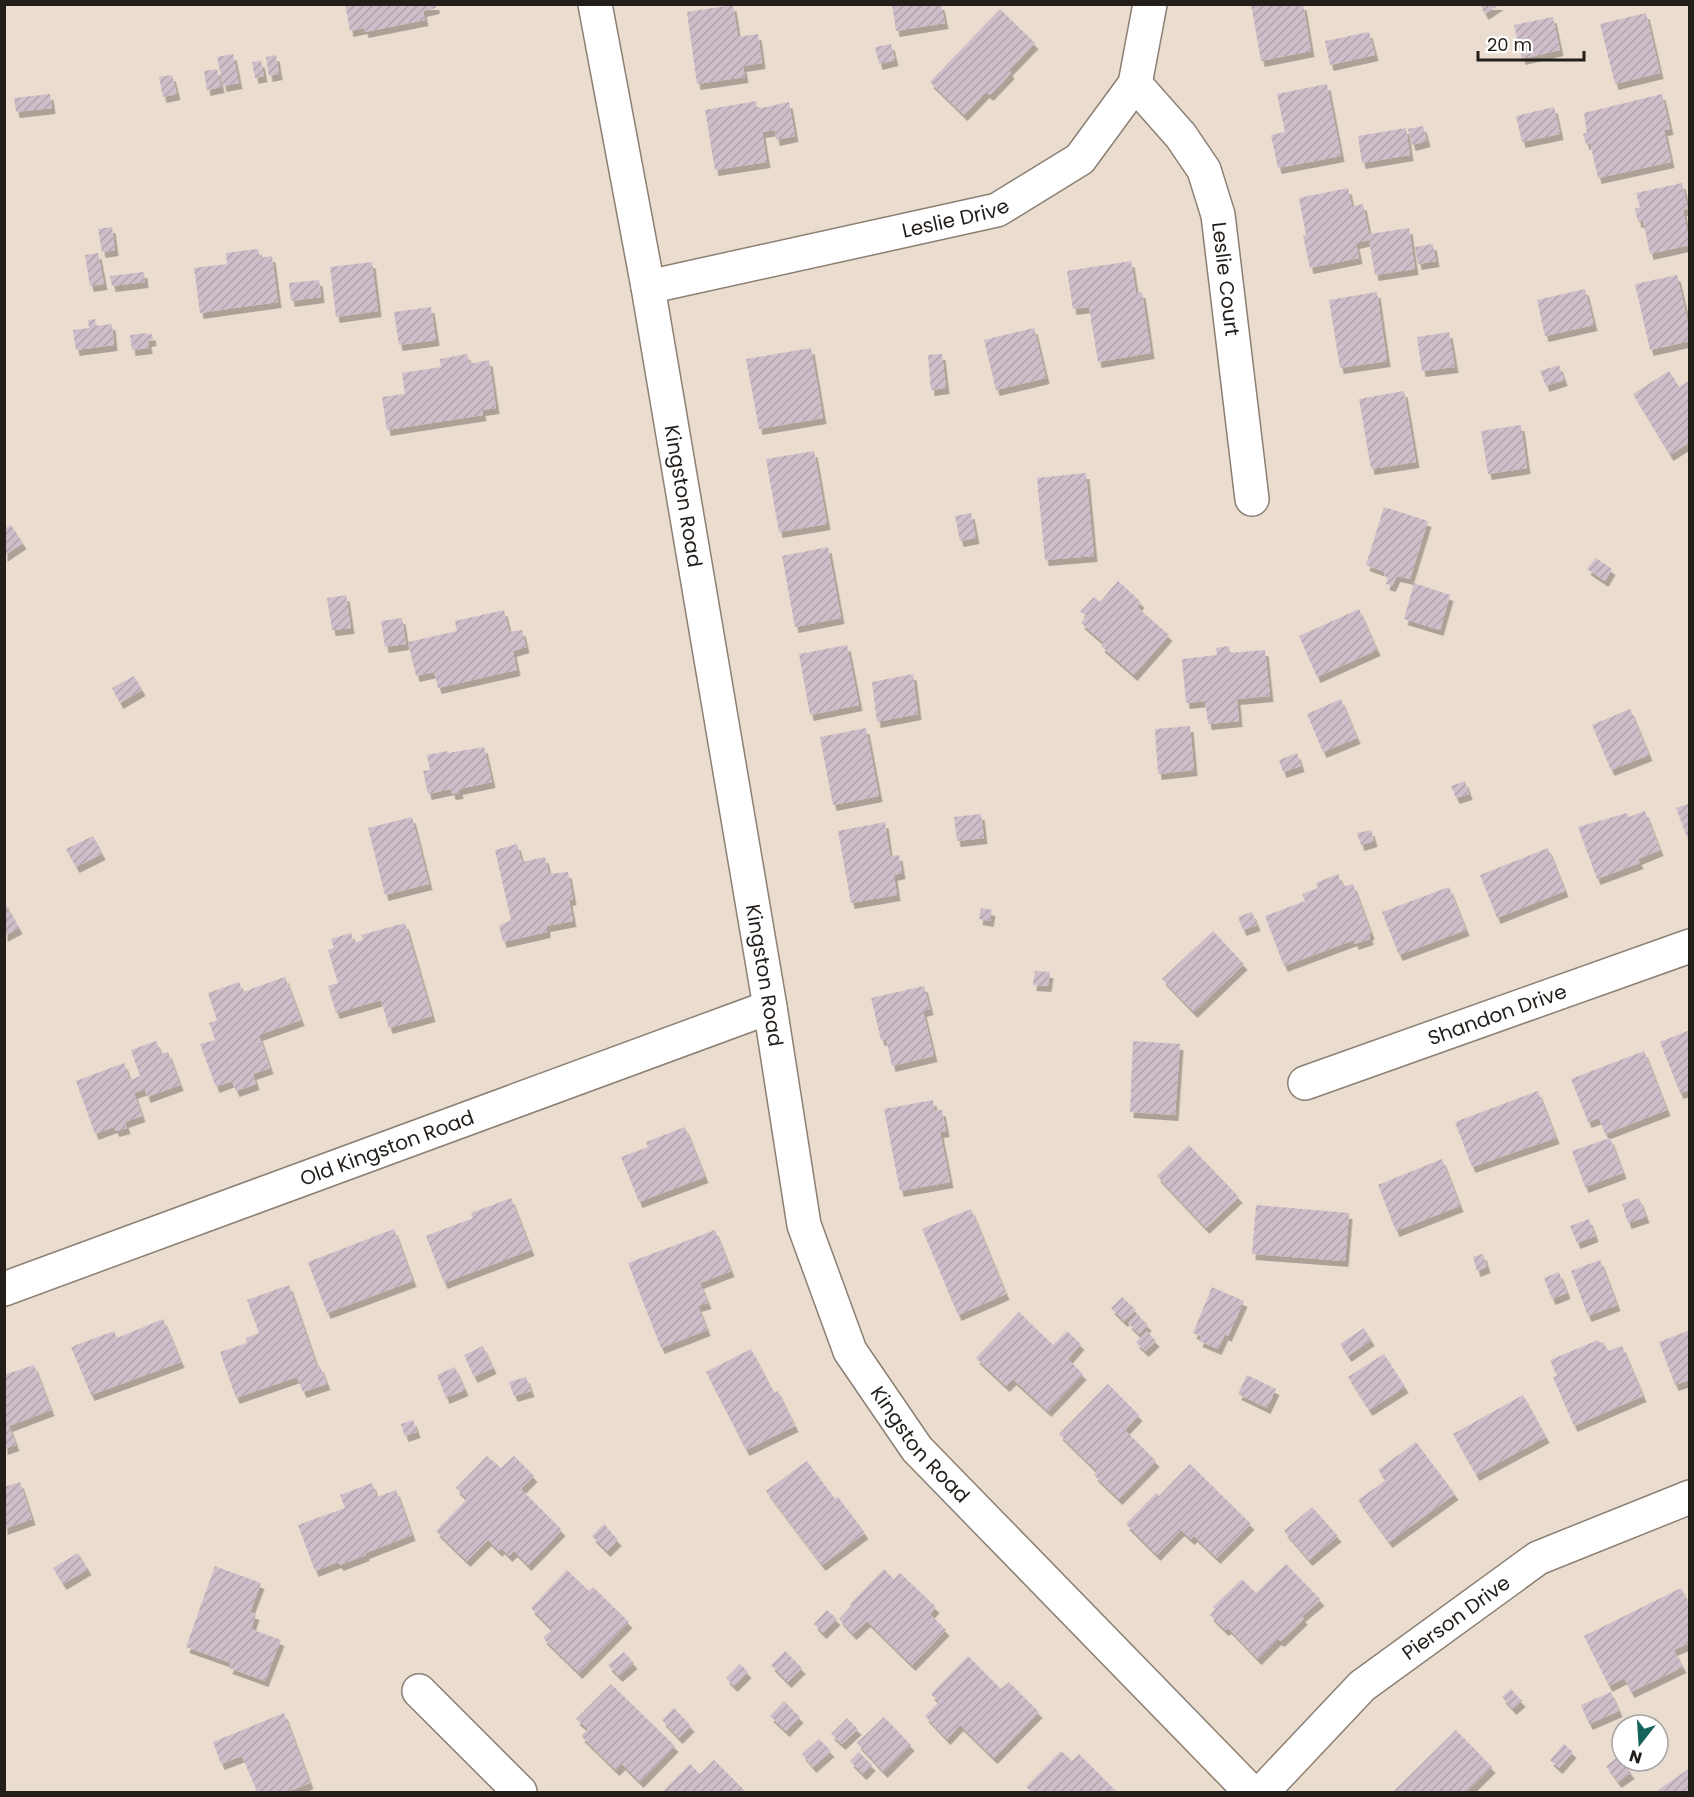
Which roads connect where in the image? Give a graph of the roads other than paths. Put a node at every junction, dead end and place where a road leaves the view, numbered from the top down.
1 (595, 4) edge
2 (1150, 4) edge
3 (1135, 84) junction
4 (648, 287) junction
5 (1252, 499) dead end
6 (1689, 946) edge
7 (770, 1007) junction
8 (1305, 1083) dead end
9 (7, 1283) edge
10 (1689, 1497) edge
11 (419, 1691) dead end
12 (520, 1792) edge
13 (1251, 1792) edge
14 (1262, 1792) edge

1 - 4 street, Kingston Road
2 - 3 street, Leslie Drive
3 - 4 street, Leslie Drive
3 - 5 street, Leslie Court
4 - 7 street, Kingston Road
6 - 8 street, Shandon Drive
7 - 9 street, Old Kingston Road
7 - 13 street, Kingston Road
10 - 14 street, Pierson Drive
11 - 12 street

